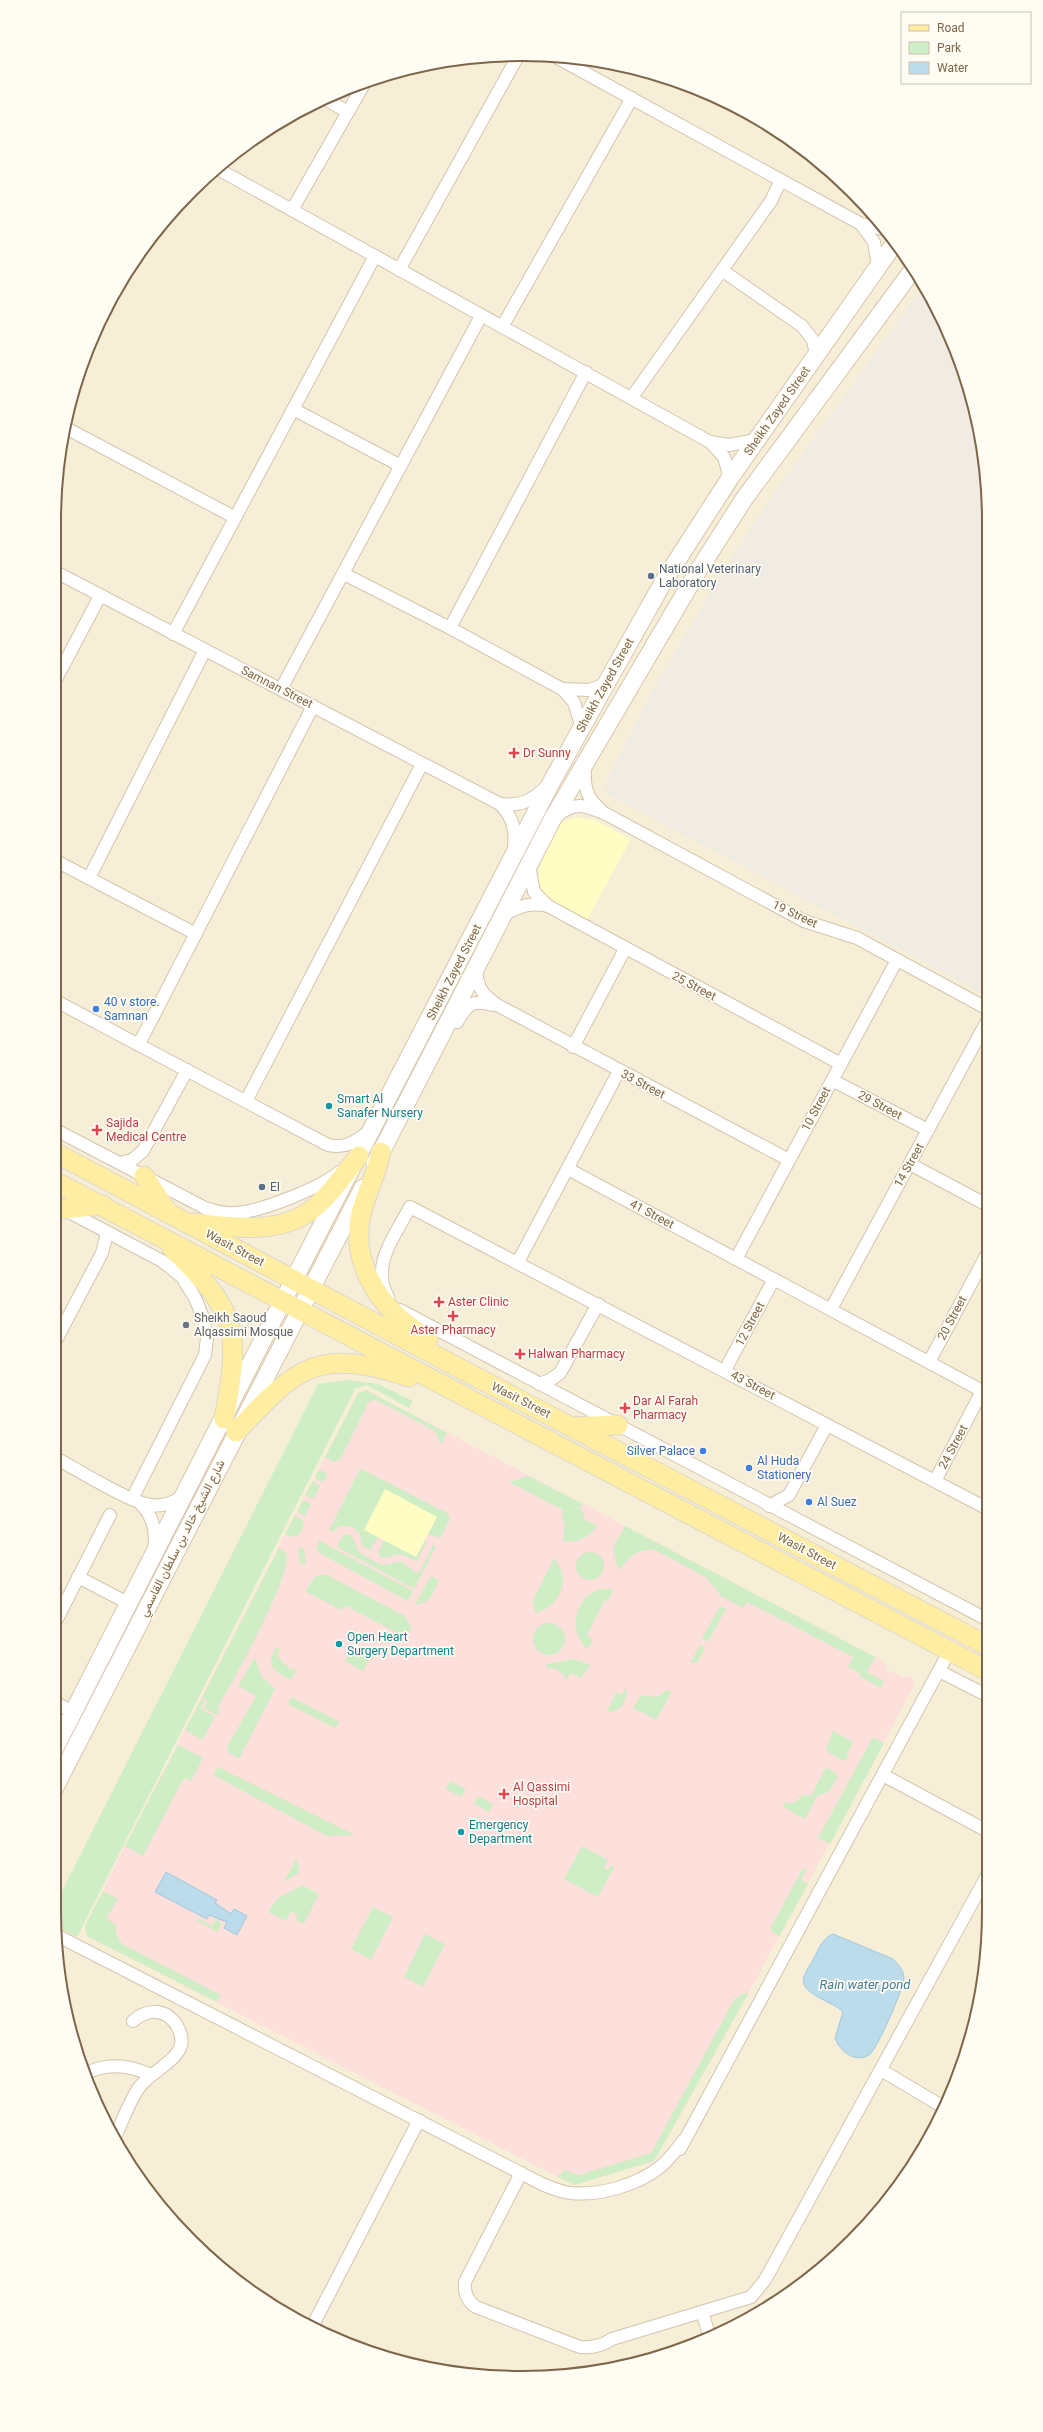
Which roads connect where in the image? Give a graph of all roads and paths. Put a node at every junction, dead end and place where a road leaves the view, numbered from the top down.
1 (515, 61) edge
2 (568, 64) edge
3 (361, 90) edge
4 (632, 98) junction
5 (331, 102) edge
6 (348, 112) junction
7 (222, 171) edge
8 (781, 180) junction
9 (292, 210) junction
10 (861, 224) junction
11 (875, 227) edge
12 (891, 247) edge
13 (375, 256) junction
14 (878, 265) junction
15 (399, 270) junction
16 (723, 271) junction
17 (910, 277) edge
18 (481, 316) junction
19 (502, 327) junction
20 (816, 355) junction
21 (586, 372) junction
22 (632, 398) junction
23 (293, 409) junction
24 (70, 430) edge
25 (756, 440) junction
26 (710, 442) junction
27 (401, 466) junction
28 (730, 478) junction
29 (234, 517) junction
30 (344, 574) junction
31 (61, 575) edge
32 (100, 596) junction
33 (450, 628) junction
34 (174, 634) junction
35 (205, 650) junction
36 (61, 670) edge
37 (606, 684) junction
38 (281, 689) junction
39 (562, 689) junction
40 (313, 706) junction
41 (582, 728) junction
42 (585, 763) junction
43 (422, 764) junction
44 (552, 781) junction
45 (500, 804) junction
46 (606, 814) junction
47 (553, 818) junction
48 (514, 856) junction
49 (61, 864) edge
50 (529, 865) junction
51 (89, 878) junction
52 (548, 906) junction
53 (503, 916) junction
54 (196, 934) junction
55 (625, 948) junction
56 (897, 960) junction
57 (476, 967) junction
58 (61, 1004) edge
59 (498, 1006) junction
60 (982, 1006) edge
61 (982, 1029) edge
62 (440, 1038) junction
63 (139, 1044) junction
64 (573, 1046) junction
65 (841, 1064) junction
66 (187, 1070) junction
67 (619, 1071) junction
68 (832, 1080) junction
69 (246, 1101) junction
70 (373, 1128) junction
71 (928, 1130) junction
72 (61, 1133) edge
73 (143, 1151) junction
74 (381, 1152) junction
75 (61, 1156) edge
76 (359, 1156) junction
77 (789, 1160) junction
78 (119, 1163) junction
79 (910, 1164) junction
80 (568, 1169) junction
81 (144, 1176) junction
82 (61, 1184) edge
83 (982, 1202) edge
84 (103, 1205) junction
85 (61, 1207) edge
86 (61, 1209) edge
87 (167, 1212) junction
88 (186, 1222) junction
89 (155, 1232) junction
90 (107, 1233) junction
91 (125, 1242) junction
92 (102, 1253) junction
93 (736, 1259) junction
94 (518, 1262) junction
95 (982, 1263) edge
96 (774, 1279) junction
97 (294, 1280) junction
98 (311, 1289) junction
99 (284, 1300) junction
100 (598, 1304) junction
101 (390, 1305) junction
102 (831, 1309) junction
103 (301, 1310) junction
104 (61, 1318) edge
105 (929, 1362) junction
106 (459, 1368) junction
107 (725, 1370) junction
108 (560, 1373) junction
109 (440, 1383) junction
110 (539, 1384) junction
111 (982, 1391) edge
112 (562, 1396) junction
113 (982, 1398) edge
114 (618, 1425) junction
115 (827, 1425) junction
116 (230, 1426) junction
117 (572, 1427) junction
118 (61, 1461) edge
119 (935, 1481) junction
120 (184, 1495) junction
121 (789, 1495) junction
122 (136, 1501) junction
123 (769, 1506) junction
124 (982, 1506) edge
125 (110, 1515) dead end
126 (792, 1518) junction
127 (154, 1552) junction
128 (78, 1577) junction
129 (128, 1603) junction
130 (61, 1611) edge
131 (982, 1617) edge
132 (982, 1643) edge
133 (950, 1650) junction
134 (982, 1668) edge
135 (939, 1671) junction
136 (982, 1693) edge
137 (61, 1706) edge
138 (73, 1712) junction
139 (61, 1736) edge
140 (61, 1774) edge
141 (882, 1775) junction
142 (982, 1828) edge
143 (982, 1885) edge
144 (62, 1937) edge
145 (132, 2021) dead end
146 (881, 2070) junction
147 (90, 2073) edge
148 (151, 2075) junction
149 (939, 2105) edge
150 (419, 2120) junction
151 (118, 2131) edge
152 (521, 2173) junction
153 (702, 2312) junction
154 (315, 2322) edge
155 (708, 2332) edge

1 - 15 street
2 - 4 street
3 - 6 street
4 - 8 street
4 - 19 street
5 - 6 street
6 - 9 street
7 - 9 street
8 - 10 street
8 - 16 street
9 - 13 street
10 - 11 street
10 - 14 street
12 - 14 main road, Sheikh Zayed Street
13 - 15 street
13 - 23 street
14 - 20 main road, Sheikh Zayed Street
15 - 18 street
16 - 20 street
16 - 22 street
17 - 42 main road, Sheikh Zayed Street
18 - 19 street
18 - 27 street
19 - 21 street
20 - 25 main road, Sheikh Zayed Street
21 - 22 street
21 - 33 street
22 - 26 street
23 - 27 street
23 - 29 street
24 - 29 street
25 - 26 street
25 - 28 main road, Sheikh Zayed Street
26 - 28 street
27 - 30 street
28 - 37 main road, Sheikh Zayed Street
29 - 34 street
30 - 33 street
30 - 38 street
31 - 32 street, Samnan Street
32 - 34 street, Samnan Street
32 - 36 street
33 - 39 street
34 - 35 street, Samnan Street
35 - 38 street, Samnan Street
35 - 51 street
37 - 39 street
37 - 41 main road, Sheikh Zayed Street
38 - 40 street, Samnan Street
39 - 41 street
40 - 43 street, Samnan Street
40 - 54 street
41 - 44 main road, Sheikh Zayed Street
42 - 46 street
42 - 47 main road, Sheikh Zayed Street
43 - 45 street, Samnan Street
43 - 69 street
44 - 45 street, Samnan Street
44 - 48 main road, Sheikh Zayed Street
45 - 48 street, Samnan Street
46 - 47 street
46 - 56 street, 19 Street
47 - 50 main road, Sheikh Zayed Street
48 - 70 main road, Sheikh Zayed Street
49 - 51 street
50 - 52 street, 25 Street
50 - 53 main road, Sheikh Zayed Street
51 - 54 street
52 - 53 street, 25 Street
52 - 55 street, 25 Street
53 - 57 main road, Sheikh Zayed Street
54 - 63 street
55 - 64 street
55 - 65 street, 25 Street
56 - 60 street, 19 Street
56 - 65 street, 10 Street
57 - 59 street, 33 Street
57 - 62 main road, Sheikh Zayed Street
58 - 63 street
59 - 62 street, 33 Street
59 - 64 street, 33 Street
61 - 71 street, 14 Street
62 - 74 main road, Sheikh Zayed Street
63 - 66 street
64 - 67 street, 33 Street
65 - 68 street, 10 Street
66 - 69 street
66 - 73 street
67 - 77 street, 33 Street
67 - 80 street
68 - 71 street, 29 Street
68 - 77 street, 10 Street
69 - 70 street
70 - 76 main road, Sheikh Zayed Street
71 - 79 street, 14 Street
72 - 78 street
73 - 78 street
73 - 81 street
74 - 98 main road, Sheikh Zayed Street
74 - 101 main road
75 - 87 main road, Wasit Street
76 - 81 street
76 - 88 main road
76 - 97 main road, Sheikh Zayed Street
77 - 93 street, 10 Street
78 - 81 street
79 - 83 street
79 - 102 street, 14 Street
80 - 93 street, 41 Street
80 - 94 street
81 - 87 main road
82 - 84 main road, Wasit Street
84 - 85 main road
84 - 89 main road, Wasit Street
86 - 90 street
87 - 88 main road, Wasit Street
88 - 97 main road, Wasit Street
89 - 99 main road, Wasit Street
89 - 116 main road
90 - 91 street
90 - 92 street
91 - 92 street
91 - 122 street
92 - 104 street
93 - 96 street, 41 Street
94 - 100 street, 43 Street
94 - 101 street, 43 Street
95 - 105 street, 20 Street
96 - 102 street, 41 Street
96 - 107 street, 12 Street
97 - 98 main road, Wasit Street
97 - 99 main road, شارع الشيخ خالد بن سلطان القاسمي
98 - 103 main road, شارع الشيخ خالد بن سلطان القاسمي
98 - 106 main road, Wasit Street
99 - 103 main road, Wasit Street
99 - 116 main road, شارع الشيخ خالد بن سلطان القاسمي
100 - 107 street, 43 Street
100 - 108 street
101 - 106 main road
101 - 110 street
102 - 105 street, 41 Street
103 - 109 main road, Wasit Street
103 - 116 main road, شارع الشيخ خالد بن سلطان القاسمي
105 - 111 street, 41 Street
106 - 117 main road, Wasit Street
107 - 115 street, 43 Street
108 - 110 street
108 - 112 street
109 - 116 main road
109 - 133 main road, Wasit Street
110 - 112 street
112 - 114 street
113 - 119 street, 24 Street
114 - 117 main road
114 - 123 street
115 - 119 street, 43 Street
115 - 121 street
116 - 120 main road, شارع الشيخ خالد بن سلطان القاسمي
116 - 140 main road, شارع الشيخ خالد بن سلطان القاسمي
117 - 132 main road, Wasit Street
118 - 122 street
119 - 124 street, 43 Street
120 - 122 street
120 - 127 main road, شارع الشيخ خالد بن سلطان القاسمي
121 - 123 street
121 - 126 street
122 - 127 street
123 - 126 street
125 - 128 street
126 - 131 street
127 - 129 main road, شارع الشيخ خالد بن سلطان القاسمي
128 - 129 street
128 - 130 street
129 - 138 main road, شارع الشيخ خالد بن سلطان القاسمي
133 - 134 main road, Wasit Street
133 - 135 street
135 - 136 street
135 - 141 street
137 - 138 street
138 - 139 main road, شارع الشيخ خالد بن سلطان القاسمي
141 - 142 street
141 - 152 street
143 - 146 street
144 - 150 street
145 - 148 street
146 - 149 street
146 - 153 street
147 - 148 street
148 - 151 street
150 - 152 street
150 - 154 street
152 - 153 street
153 - 155 street

